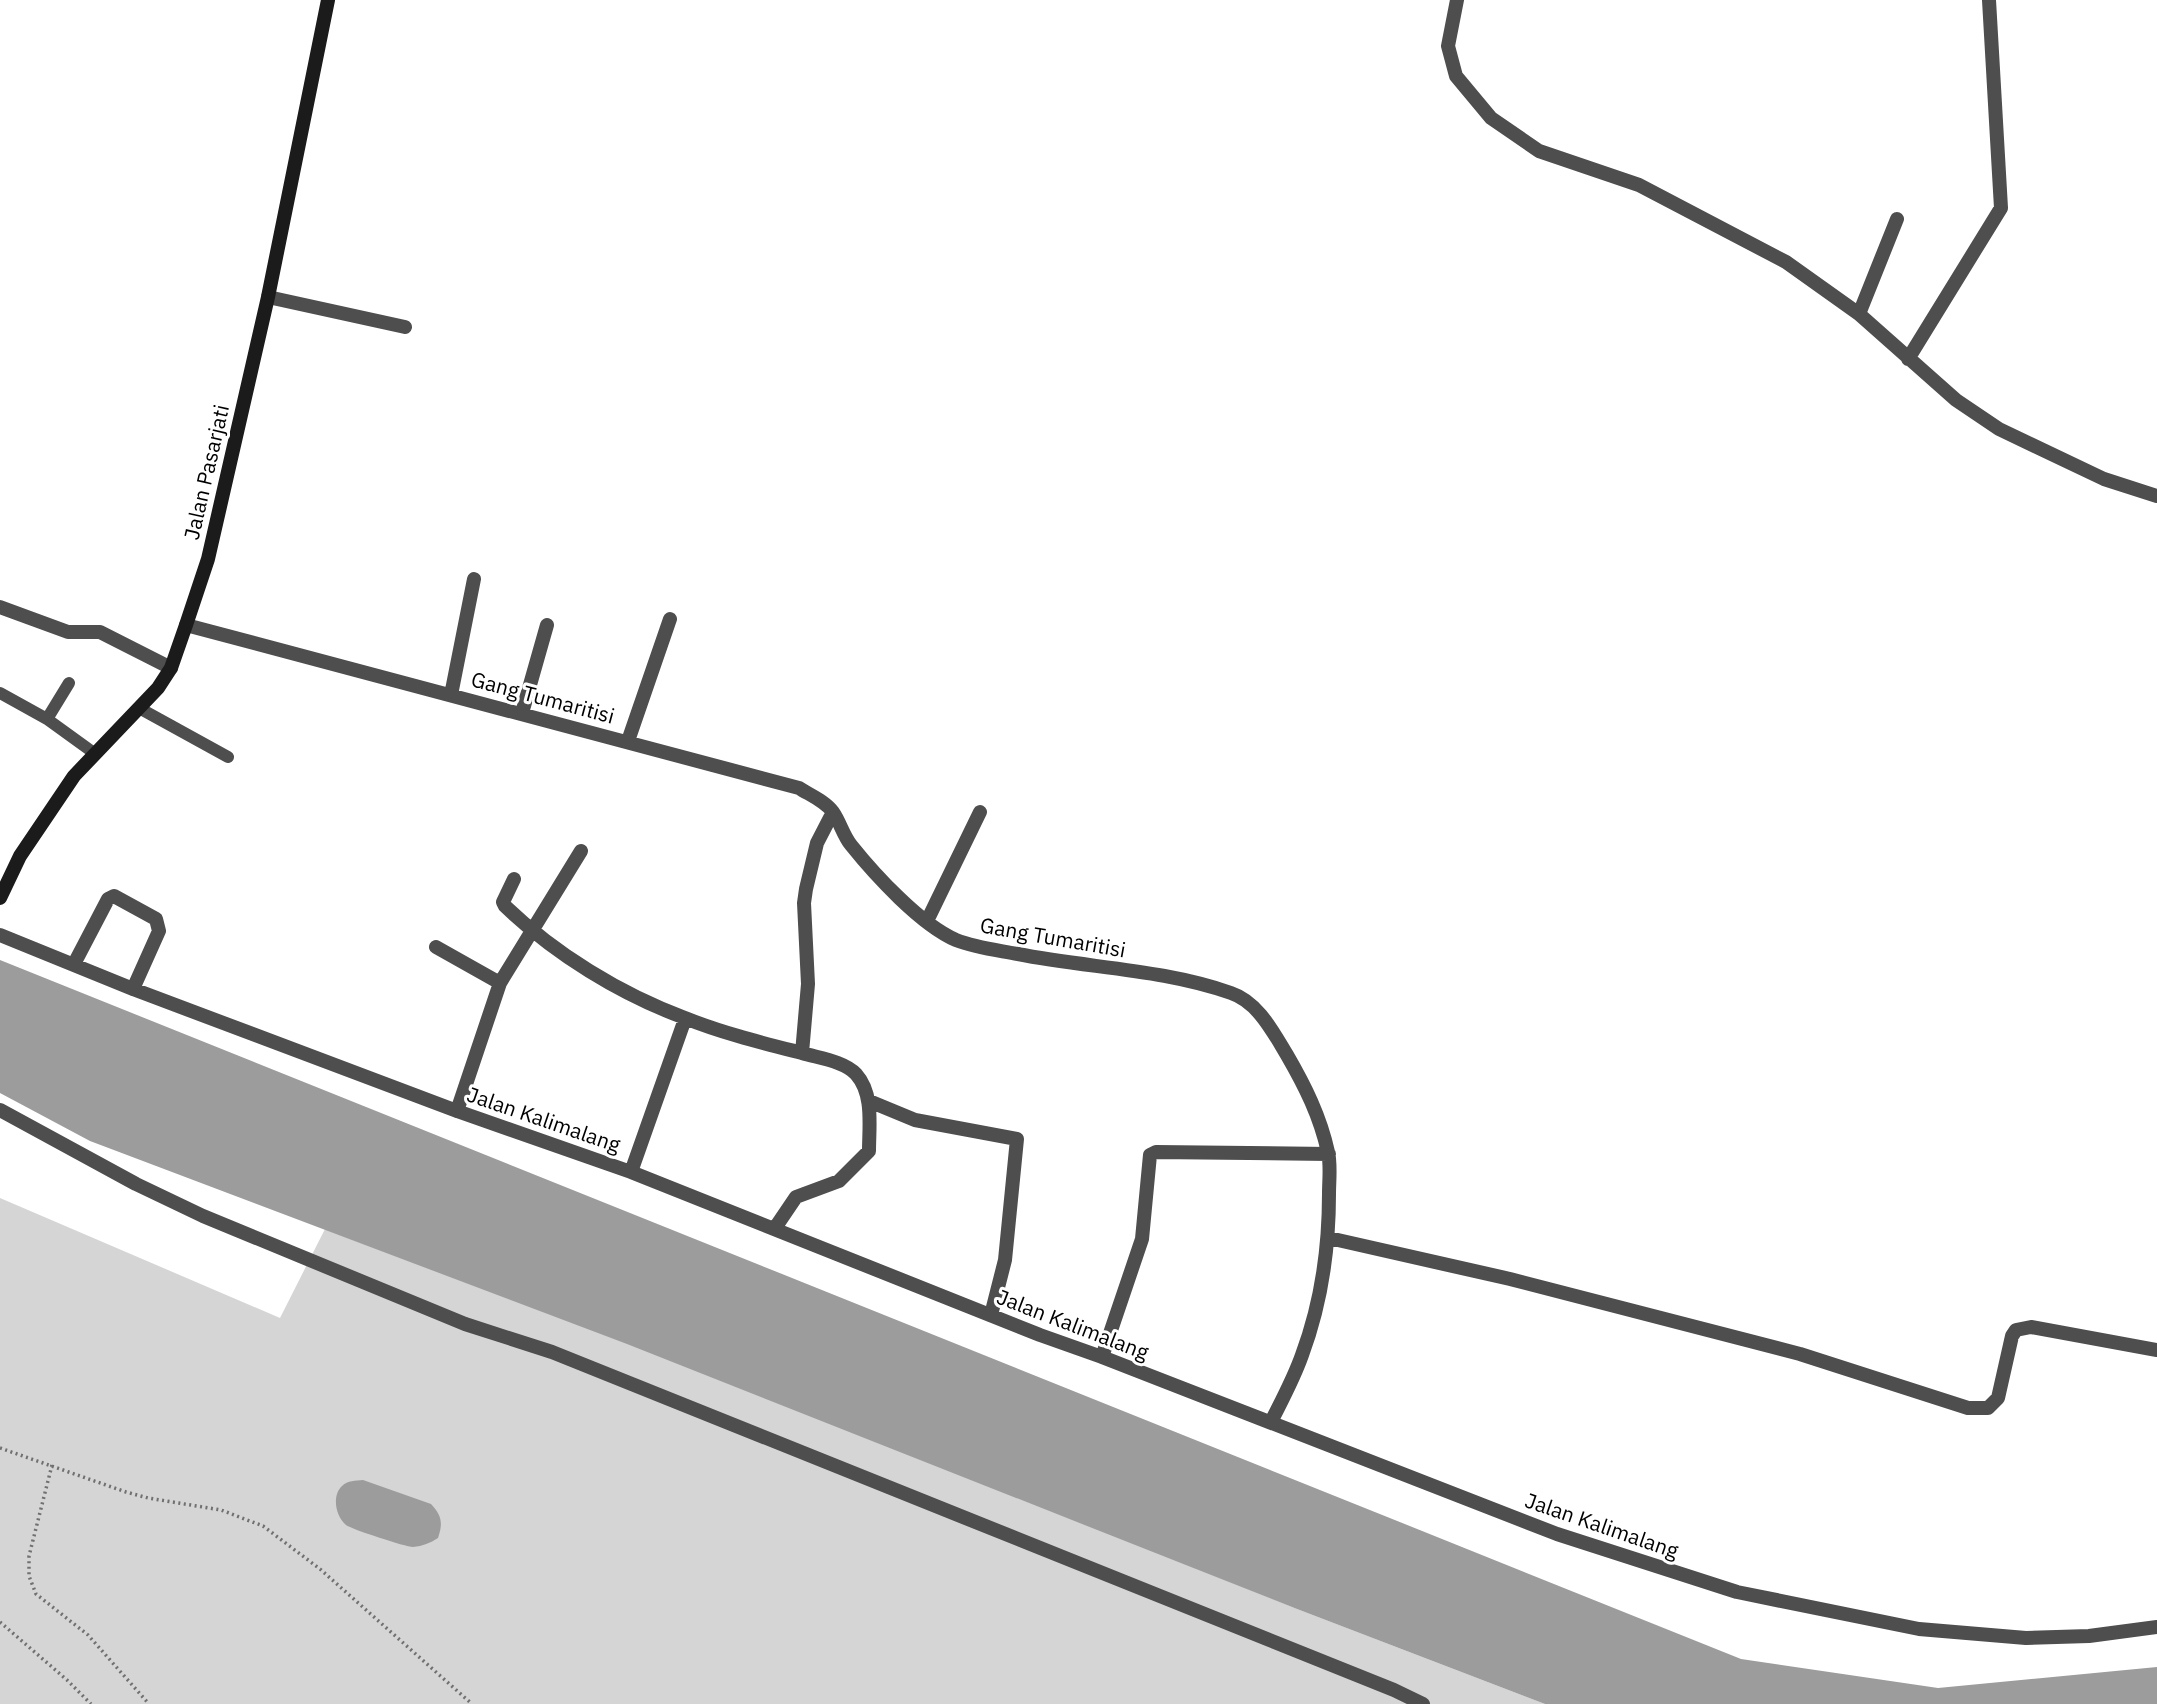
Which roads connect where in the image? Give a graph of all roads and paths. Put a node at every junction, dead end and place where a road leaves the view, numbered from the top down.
1 (328, 0) edge
2 (1457, 0) edge
3 (1989, 0) edge
4 (1897, 219) dead end
5 (268, 297) junction
6 (1859, 314) junction
7 (404, 327) dead end
8 (1908, 359) junction
9 (2157, 496) edge
10 (474, 579) dead end
11 (0, 607) edge
12 (670, 620) dead end
13 (186, 625) junction
14 (547, 625) dead end
15 (171, 668) junction
16 (69, 683) dead end
17 (0, 693) edge
18 (451, 695) junction
19 (139, 708) junction
20 (522, 713) junction
21 (47, 719) junction
22 (628, 741) junction
23 (94, 754) junction
24 (228, 757) dead end
25 (833, 812) junction
26 (980, 812) dead end
27 (581, 851) dead end
28 (514, 879) dead end
29 (0, 898) edge
30 (927, 920) junction
31 (531, 931) junction
32 (0, 935) edge
33 (436, 947) dead end
34 (74, 964) junction
35 (500, 983) junction
36 (133, 989) junction
37 (685, 1018) junction
38 (802, 1054) junction
39 (869, 1101) junction
40 (0, 1110) edge
41 (457, 1111) junction
42 (1329, 1154) junction
43 (631, 1172) junction
44 (775, 1228) junction
45 (1329, 1238) junction
46 (991, 1315) junction
47 (2157, 1350) edge
48 (1102, 1357) junction
49 (1271, 1422) junction
50 (0, 1448) edge
51 (52, 1465) junction
52 (0, 1622) edge
53 (2157, 1627) edge
54 (91, 1704) edge
55 (149, 1704) edge
56 (472, 1704) edge
57 (1423, 1704) edge

1 - 5 main road, Jalan Pasarjati
2 - 6 street
3 - 8 street
4 - 6 street
5 - 7 street
5 - 13 main road, Jalan Pasarjati
6 - 8 street
8 - 9 street
10 - 18 street
11 - 15 street
12 - 22 street
13 - 15 main road, Jalan Pasarjati
13 - 18 street, Gang Tumaritisi
14 - 20 street
15 - 19 main road, Jalan Pasarjati
16 - 21 lane
17 - 21 lane
18 - 20 street, Gang Tumaritisi
19 - 23 main road, Jalan Pasarjati
19 - 24 lane
20 - 22 street, Gang Tumaritisi
21 - 23 lane
22 - 25 street, Gang Tumaritisi
23 - 29 main road, Jalan Pasarjati
25 - 30 street, Gang Tumaritisi
25 - 38 street
26 - 30 street
27 - 31 street
28 - 31 street
30 - 42 street, Gang Tumaritisi
31 - 35 street
31 - 37 street
32 - 34 street, Jalan Kalimalang
33 - 35 street
34 - 36 street, Jalan Kalimalang
34 - 36 street
35 - 41 street
36 - 41 street, Jalan Kalimalang
37 - 38 street
37 - 43 street
38 - 39 street
39 - 44 street
39 - 46 street
40 - 57 street
41 - 43 street, Jalan Kalimalang
42 - 45 street, Gang Tumaritisi
42 - 48 street
43 - 44 street, Jalan Kalimalang
44 - 46 street, Jalan Kalimalang
45 - 47 street
45 - 49 street, Gang Tumaritisi
46 - 48 street, Jalan Kalimalang
48 - 49 street, Jalan Kalimalang
49 - 53 street, Jalan Kalimalang
50 - 51 path
51 - 55 path
51 - 56 path
52 - 54 path

